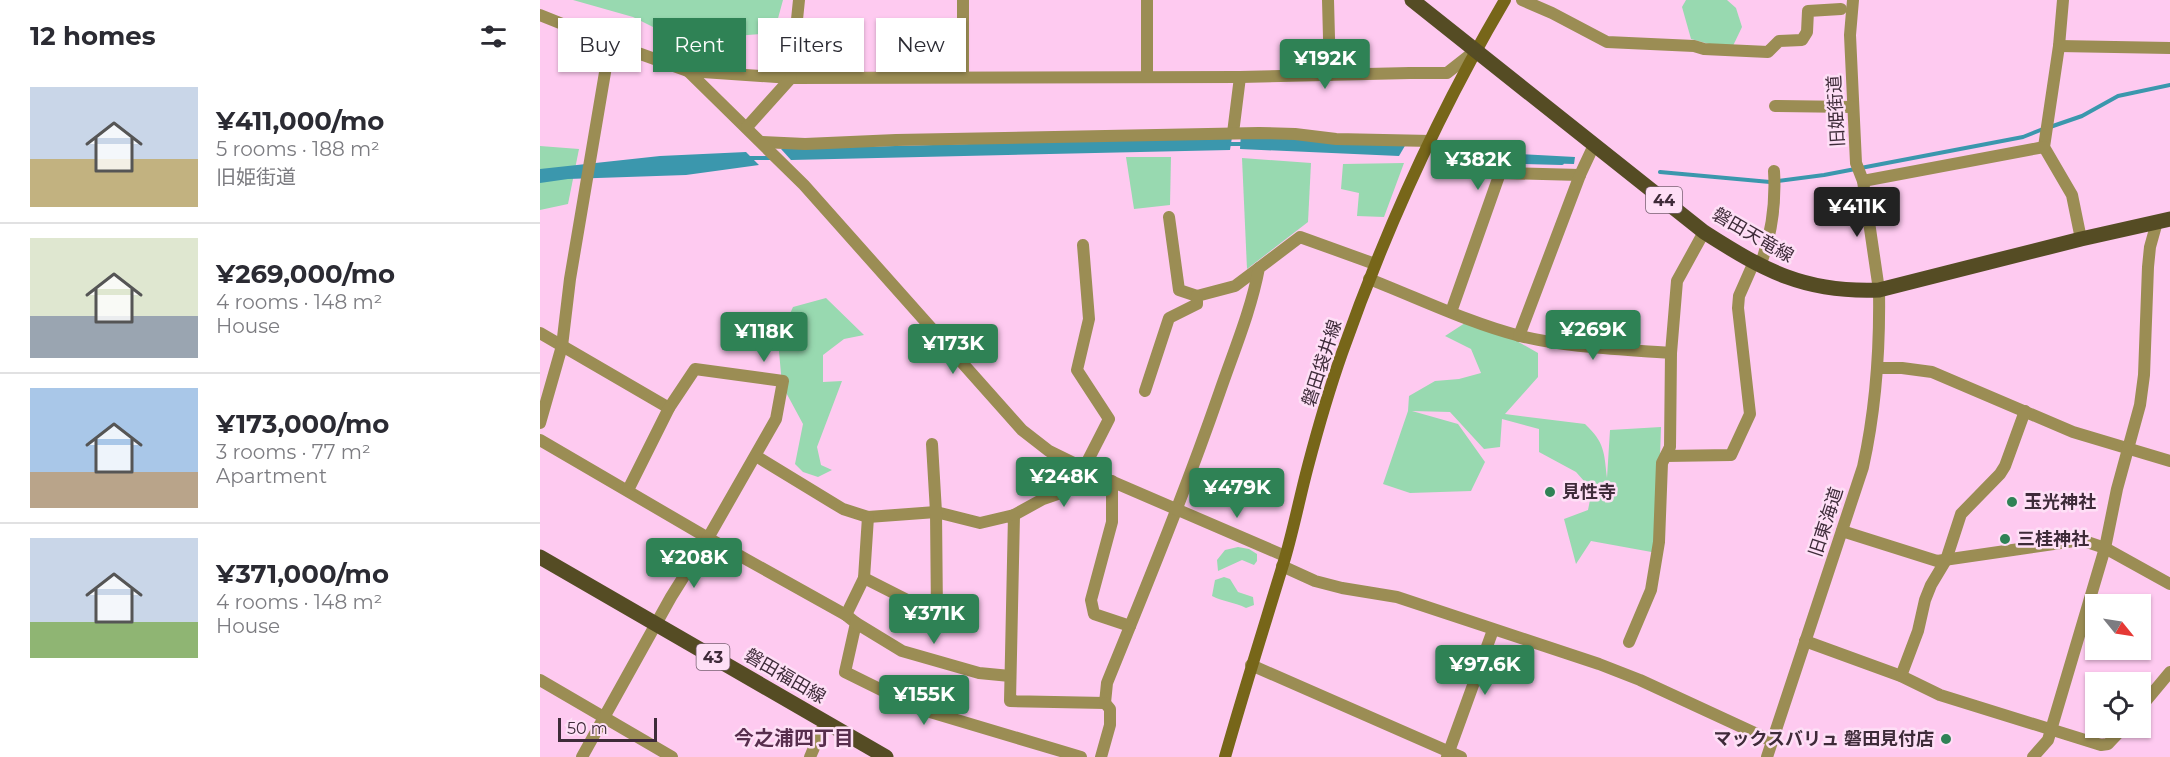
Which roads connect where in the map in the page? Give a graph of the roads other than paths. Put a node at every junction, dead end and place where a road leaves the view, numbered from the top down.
1 (799, 0) edge
2 (963, 0) edge
3 (1148, 0) edge
4 (1328, 0) edge
5 (1412, 0) edge
6 (1505, 0) edge
7 (1522, 0) edge
8 (1853, 0) edge
9 (2063, 0) edge
10 (1839, 5) edge
11 (540, 15) edge
12 (558, 22) edge
13 (1850, 34) junction
14 (2060, 46) junction
15 (2170, 48) edge
16 (1475, 51) junction
17 (605, 72) edge
18 (689, 72) edge
19 (703, 72) edge
20 (1330, 75) junction
21 (963, 77) junction
22 (1147, 77) junction
23 (1240, 77) junction
24 (791, 78) junction
25 (1775, 106) dead end
26 (1853, 107) junction
27 (747, 127) junction
28 (1233, 134) junction
29 (1431, 141) junction
30 (764, 144) junction
31 (1594, 145) junction
32 (2044, 147) junction
33 (1774, 171) dead end
34 (1580, 176) junction
35 (1863, 181) junction
36 (1170, 217) dead end
37 (2164, 221) edge
38 (1704, 232) junction
39 (2081, 239) junction
40 (1083, 245) dead end
41 (1375, 264) junction
42 (1757, 264) junction
43 (1259, 268) junction
44 (1369, 279) junction
45 (1880, 290) junction
46 (1197, 296) junction
47 (1451, 312) junction
48 (540, 333) edge
49 (1519, 336) junction
50 (562, 346) junction
51 (1671, 353) junction
52 (1878, 368) junction
53 (1146, 391) dead end
54 (669, 408) junction
55 (2025, 411) junction
56 (540, 423) edge
57 (540, 440) edge
58 (932, 444) dead end
59 (2129, 449) junction
60 (756, 456) junction
61 (1666, 456) junction
62 (2170, 461) edge
63 (1084, 468) junction
64 (1108, 480) junction
65 (628, 490) junction
66 (1176, 509) junction
67 (936, 512) junction
68 (1014, 515) junction
69 (868, 517) junction
70 (1842, 531) junction
71 (708, 538) junction
72 (2105, 548) junction
73 (540, 557) edge
74 (1946, 560) junction
75 (1284, 561) junction
76 (864, 578) junction
77 (2170, 584) edge
78 (851, 619) junction
79 (656, 625) junction
80 (1130, 626) junction
81 (1492, 630) junction
82 (1805, 641) junction
83 (1629, 642) dead end
84 (1251, 665) junction
85 (2170, 672) edge
86 (1010, 676) junction
87 (1901, 676) junction
88 (540, 680) edge
89 (2151, 695) edge
90 (1106, 703) junction
91 (604, 717) junction
92 (825, 722) junction
93 (2051, 731) junction
94 (2114, 738) edge
95 (1772, 741) junction
96 (1453, 755) edge
97 (1769, 756) edge
98 (582, 757) edge
99 (672, 757) edge
100 (810, 757) edge
101 (886, 757) edge
102 (1081, 757) edge
103 (1101, 757) edge
104 (1225, 757) edge
105 (2033, 757) edge

1 - 24 street
2 - 21 street
3 - 22 street
4 - 20 street
5 - 16 main road, 磐田天竜線
6 - 16 main road, 磐田袋井線
7 - 10 street
8 - 13 street, 旧姫街道
9 - 14 street
10 - 13 street
11 - 12 street
13 - 26 street, 旧姫街道
14 - 15 street
14 - 32 street
16 - 20 street
16 - 29 main road, 磐田袋井線
16 - 31 main road, 磐田天竜線 / 44
17 - 50 street
18 - 27 street
19 - 24 street
20 - 23 street
21 - 22 street
21 - 24 street
22 - 23 street
23 - 28 street
24 - 27 street
25 - 26 street
26 - 35 street, 旧姫街道
27 - 30 street
28 - 29 street
28 - 30 street
29 - 41 main road, 磐田袋井線
30 - 63 street
31 - 34 street
31 - 38 main road, 磐田天竜線 / 44
32 - 35 street
32 - 39 street
33 - 42 street
34 - 47 street
34 - 49 street
35 - 45 street, 旧姫街道
36 - 46 street
37 - 39 main road, 磐田天竜線 / 44
37 - 59 street
38 - 42 main road, 磐田天竜線 / 44
38 - 51 street
39 - 45 main road, 磐田天竜線 / 44
40 - 63 street
41 - 43 street
41 - 44 main road, 磐田袋井線
42 - 45 main road, 磐田天竜線 / 44
42 - 61 street
43 - 46 street
43 - 66 street
44 - 47 street
44 - 75 main road, 磐田袋井線
45 - 52 street, 旧東海道
46 - 53 street
47 - 49 street
48 - 50 street
49 - 51 street
50 - 54 street
50 - 56 street
51 - 61 street
52 - 55 street
52 - 70 street, 旧東海道
54 - 60 street
54 - 65 street
55 - 59 street
55 - 74 street
57 - 65 street
58 - 67 street
59 - 62 street
59 - 72 street
60 - 69 street
60 - 71 street
61 - 83 street
63 - 64 street
64 - 66 street
64 - 68 street
64 - 80 street
65 - 71 street
66 - 75 street
66 - 80 street
67 - 68 street
67 - 69 street
67 - 76 street
68 - 86 street
69 - 76 street
70 - 74 street
70 - 82 street, 旧東海道
71 - 78 street
71 - 79 street
72 - 74 street
72 - 77 street
72 - 93 street
73 - 79 main road, 磐田福田線 / 43
74 - 87 street
75 - 81 street
75 - 84 main road, 磐田袋井線
76 - 78 street
78 - 86 street
78 - 102 street
79 - 91 street
79 - 92 main road, 磐田福田線 / 43
80 - 90 street
81 - 95 street
81 - 96 street
82 - 87 street
82 - 95 street, 旧東海道
84 - 96 street
84 - 104 main road, 磐田袋井線
85 - 89 street
86 - 90 street
87 - 93 street
88 - 91 street
90 - 103 street
91 - 98 street
91 - 99 street
92 - 100 street
92 - 101 main road, 磐田福田線 / 43
93 - 94 street
93 - 105 street
95 - 97 street, 旧東海道

